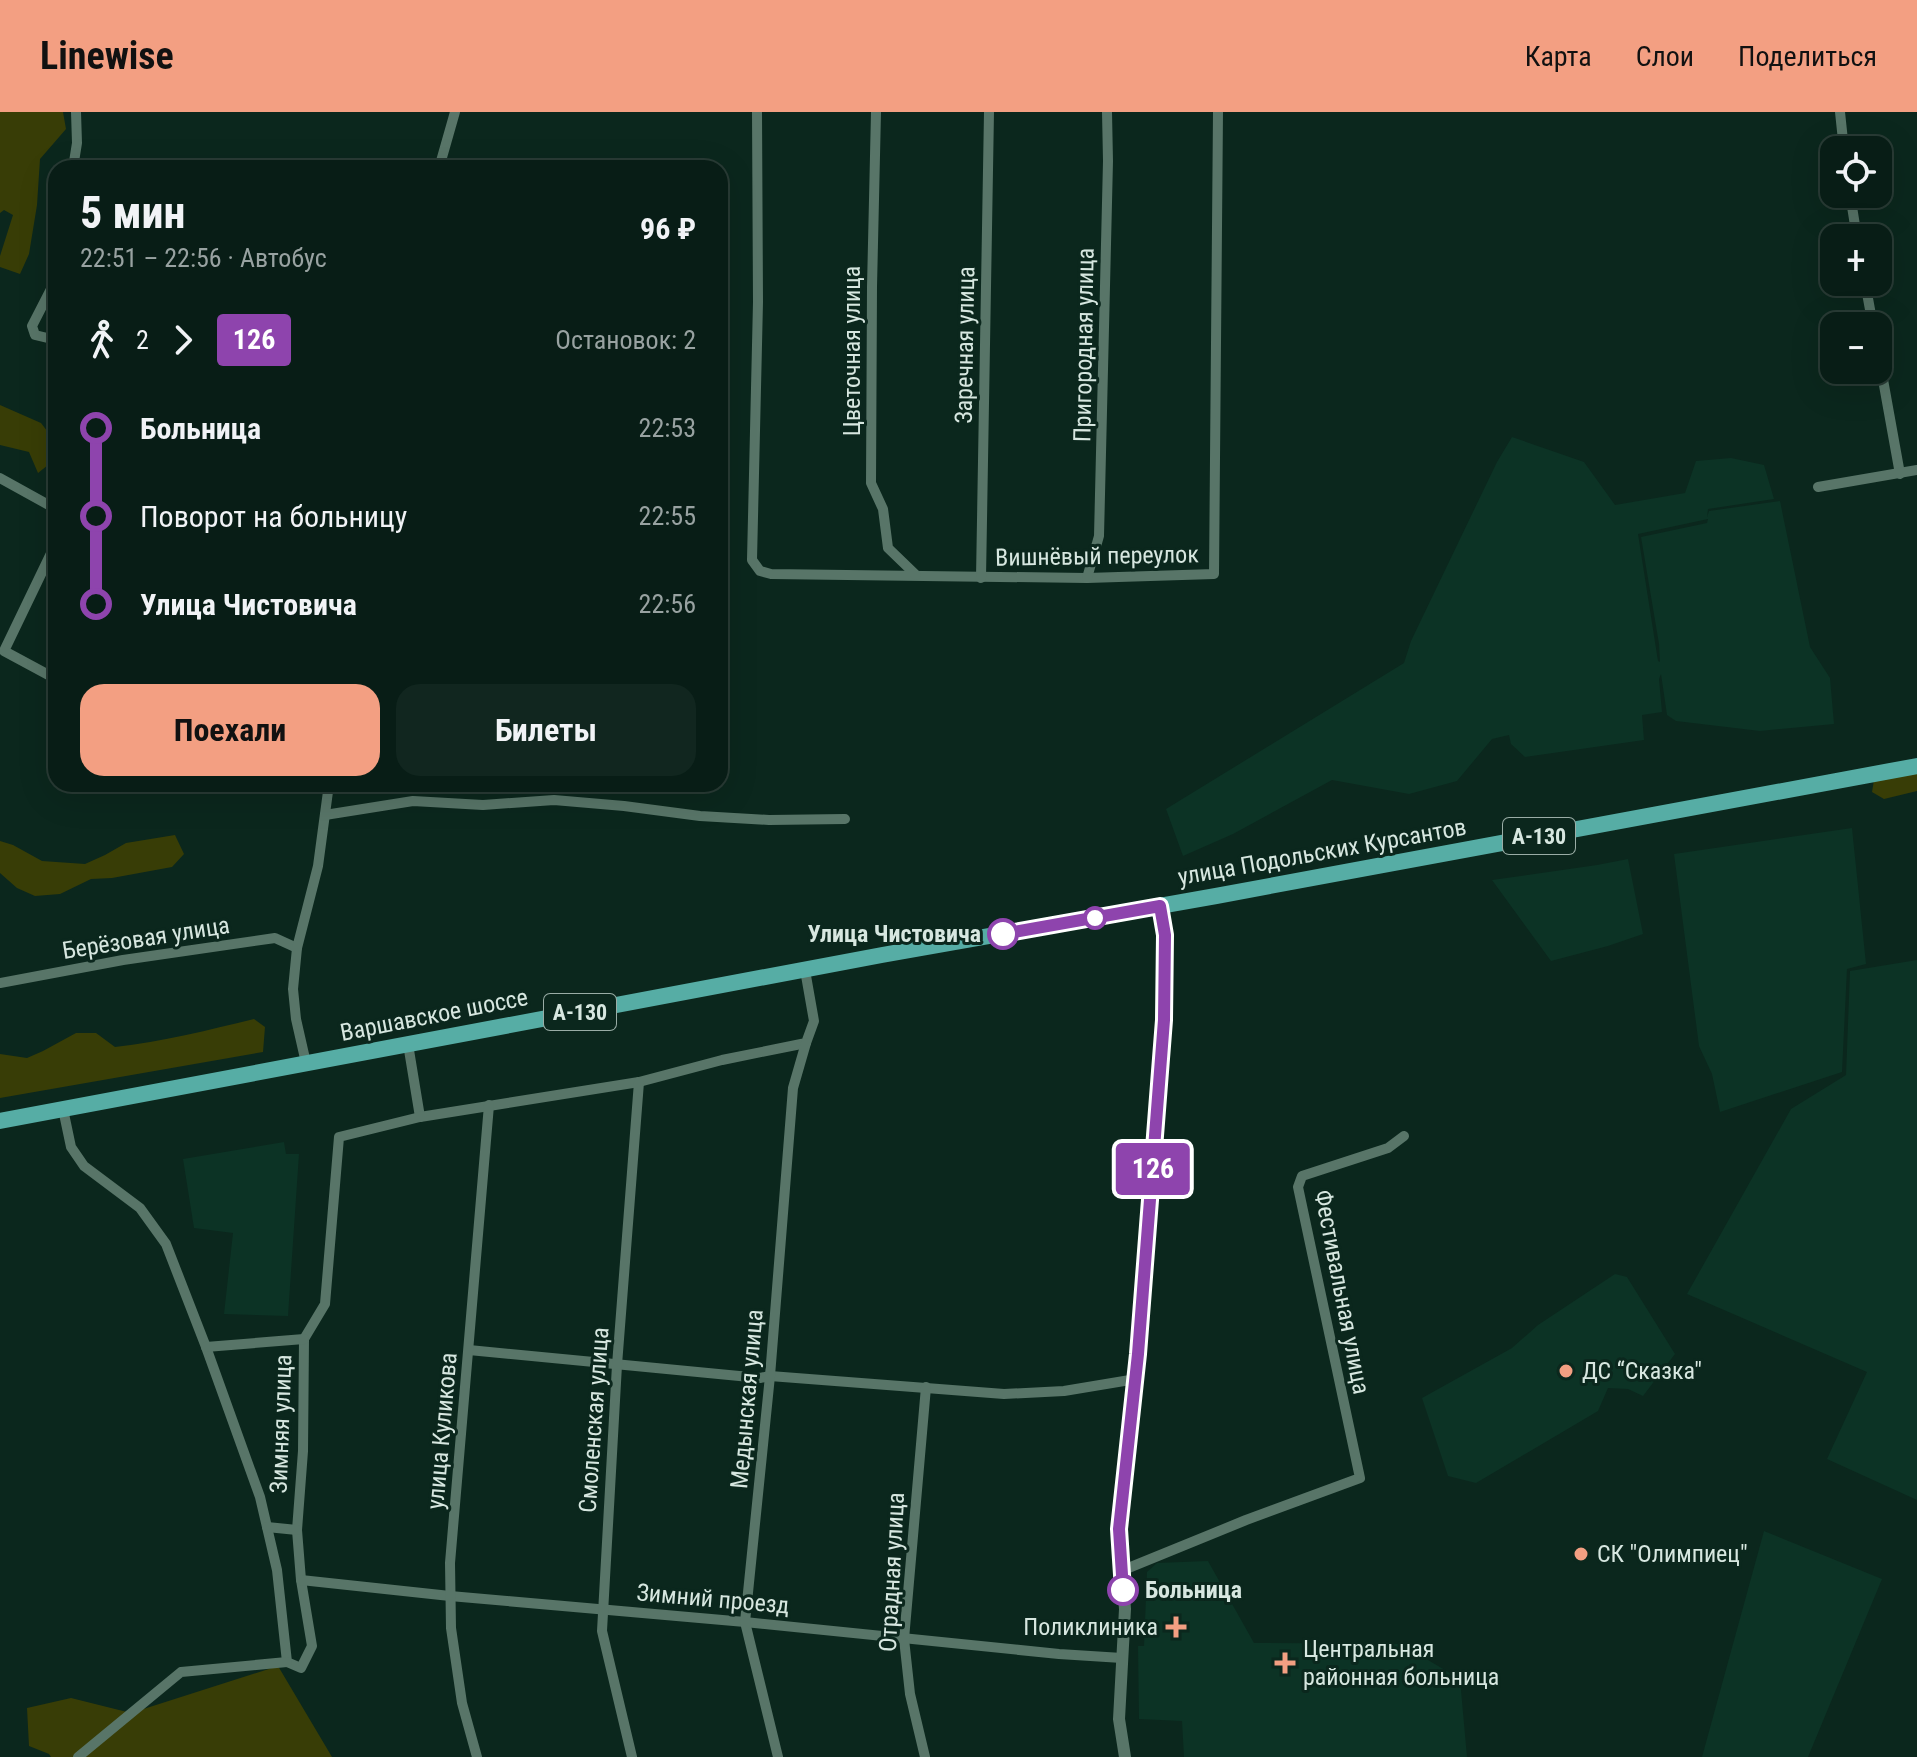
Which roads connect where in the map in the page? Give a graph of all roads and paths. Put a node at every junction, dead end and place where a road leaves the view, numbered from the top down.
1 (76, 112) edge
2 (455, 112) edge
3 (757, 112) edge
4 (876, 112) edge
5 (989, 112) edge
6 (1107, 112) edge
7 (1218, 112) edge
8 (1840, 112) edge
9 (1843, 136) edge
10 (74, 160) edge
11 (441, 160) edge
12 (48, 295) edge
13 (48, 338) edge
14 (1884, 384) edge
15 (1917, 470) edge
16 (1900, 474) junction
17 (0, 478) edge
18 (1818, 487) dead end
19 (48, 505) edge
20 (48, 560) edge
21 (916, 575) junction
22 (981, 578) junction
23 (1087, 578) junction
24 (48, 675) edge
25 (1917, 766) edge
26 (328, 792) edge
27 (325, 815) junction
28 (845, 819) dead end
29 (1160, 906) junction
30 (297, 948) junction
31 (805, 970) junction
32 (0, 983) edge
33 (806, 1043) junction
34 (408, 1044) junction
35 (306, 1063) junction
36 (639, 1082) junction
37 (489, 1105) junction
38 (63, 1109) junction
39 (420, 1117) junction
40 (0, 1121) edge
41 (1404, 1136) dead end
42 (304, 1339) junction
43 (206, 1347) junction
44 (469, 1350) junction
45 (617, 1365) junction
46 (770, 1376) junction
47 (1136, 1379) junction
48 (926, 1387) junction
49 (267, 1527) junction
50 (297, 1530) junction
51 (1121, 1571) junction
52 (301, 1580) junction
53 (450, 1596) junction
54 (602, 1609) junction
55 (745, 1622) junction
56 (904, 1639) junction
57 (1122, 1658) junction
58 (287, 1662) junction
59 (78, 1757) edge
60 (477, 1757) edge
61 (632, 1757) edge
62 (778, 1757) edge
63 (925, 1757) edge
64 (1125, 1757) edge

1 - 10 street
2 - 11 street
3 - 21 street, Вишнёвый переулок
4 - 21 street, Цветочная улица
5 - 22 street, Заречная улица
6 - 23 street, Пригородная улица
7 - 23 street, Вишнёвый переулок
8 - 9 street
12 - 13 street
14 - 16 street
15 - 16 street
16 - 18 street
17 - 19 street
20 - 24 street
21 - 22 street, Вишнёвый переулок
22 - 23 street, Вишнёвый переулок
25 - 29 main road, улица Подольских Курсантов / А-130
26 - 27 street
27 - 28 street
27 - 30 street
29 - 31 main road, Варшавское шоссе / А-130
29 - 47 street
30 - 32 street, Берёзовая улица
30 - 35 street
31 - 33 street, Медынская улица
31 - 34 main road, Варшавское шоссе / А-130
33 - 36 street
33 - 46 street, Медынская улица
34 - 35 main road, Варшавское шоссе / А-130
34 - 39 street
35 - 38 main road, Варшавское шоссе / А-130
36 - 37 street
36 - 45 street, Смоленская улица
37 - 39 street
37 - 44 street, улица Куликова
38 - 40 main road, Варшавское шоссе / А-130
38 - 43 street
39 - 42 street, Зимняя улица
41 - 51 street, Фестивальная улица
42 - 43 street
42 - 50 street, Зимняя улица
43 - 49 street
44 - 45 street
44 - 53 street, улица Куликова
45 - 46 street
45 - 54 street, Смоленская улица
46 - 48 street
46 - 55 street, Медынская улица
47 - 48 street
47 - 51 street
48 - 56 street, Отрадная улица
49 - 50 street
49 - 58 street
50 - 52 street, Зимняя улица
51 - 57 street
52 - 53 street, Зимний проезд
52 - 58 street, Зимняя улица
53 - 54 street, Зимний проезд
53 - 60 street, улица Куликова
54 - 55 street, Зимний проезд
54 - 61 street, Смоленская улица
55 - 56 street, Зимний проезд
55 - 62 street, Медынская улица
56 - 57 street, Зимний проезд
56 - 63 street, Отрадная улица
57 - 64 street
58 - 59 street

